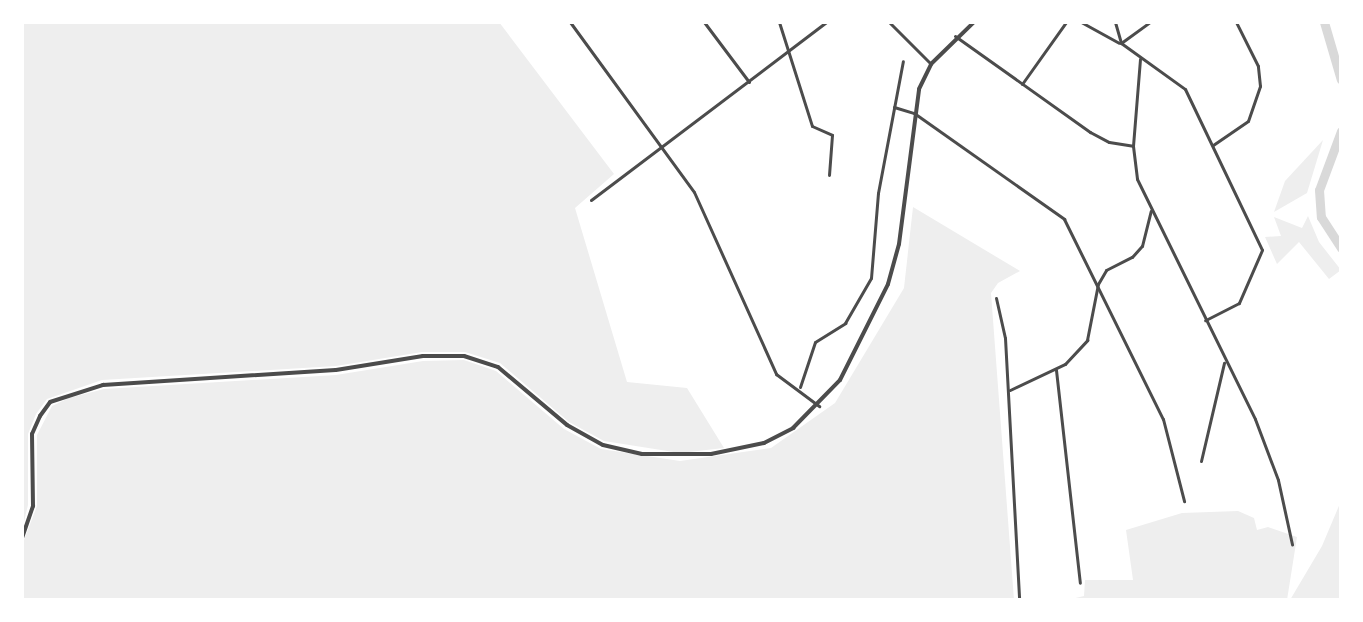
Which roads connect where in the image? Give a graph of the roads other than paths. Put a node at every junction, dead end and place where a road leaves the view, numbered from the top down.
1 (570, 22) edge
2 (704, 22) edge
3 (779, 22) edge
4 (826, 22) edge
5 (889, 22) edge
6 (974, 22) edge
7 (1066, 22) edge
8 (1081, 22) edge
9 (1115, 22) edge
10 (1150, 22) edge
11 (1236, 22) edge
12 (955, 36) junction
13 (1121, 43) junction
14 (787, 53) junction
15 (1140, 59) junction
16 (903, 61) dead end
17 (931, 64) junction
18 (749, 82) junction
19 (1022, 84) junction
20 (894, 107) junction
21 (914, 113) junction
22 (664, 145) junction
23 (1213, 145) junction
24 (1133, 146) junction
25 (829, 175) dead end
26 (591, 200) dead end
27 (1151, 211) junction
28 (1098, 284) junction
29 (996, 298) dead end
30 (1205, 320) junction
31 (1224, 360) junction
32 (1056, 370) junction
33 (800, 387) junction
34 (1009, 390) junction
35 (819, 406) junction
36 (1201, 461) dead end
37 (1184, 501) dead end
38 (22, 538) edge
39 (1292, 544) dead end
40 (1080, 583) dead end
41 (1019, 600) edge

1 - 22 street
2 - 18 street
3 - 14 street
4 - 14 street
5 - 17 street
6 - 12 street
7 - 19 street
8 - 13 street
9 - 13 street
10 - 13 street
11 - 23 street
12 - 17 street
12 - 19 street
13 - 15 street
14 - 18 street
14 - 25 street
15 - 23 street
15 - 24 street
16 - 20 street
17 - 21 street
18 - 22 street
19 - 24 street
20 - 21 street
20 - 33 street
21 - 28 street
21 - 35 street
22 - 26 street
22 - 33 street
23 - 30 street
24 - 27 street
27 - 28 street
27 - 30 street
28 - 32 street
28 - 37 street
29 - 34 street
30 - 31 street
31 - 36 street
31 - 39 street
32 - 34 street
32 - 40 street
33 - 35 street
34 - 41 street
35 - 38 street

